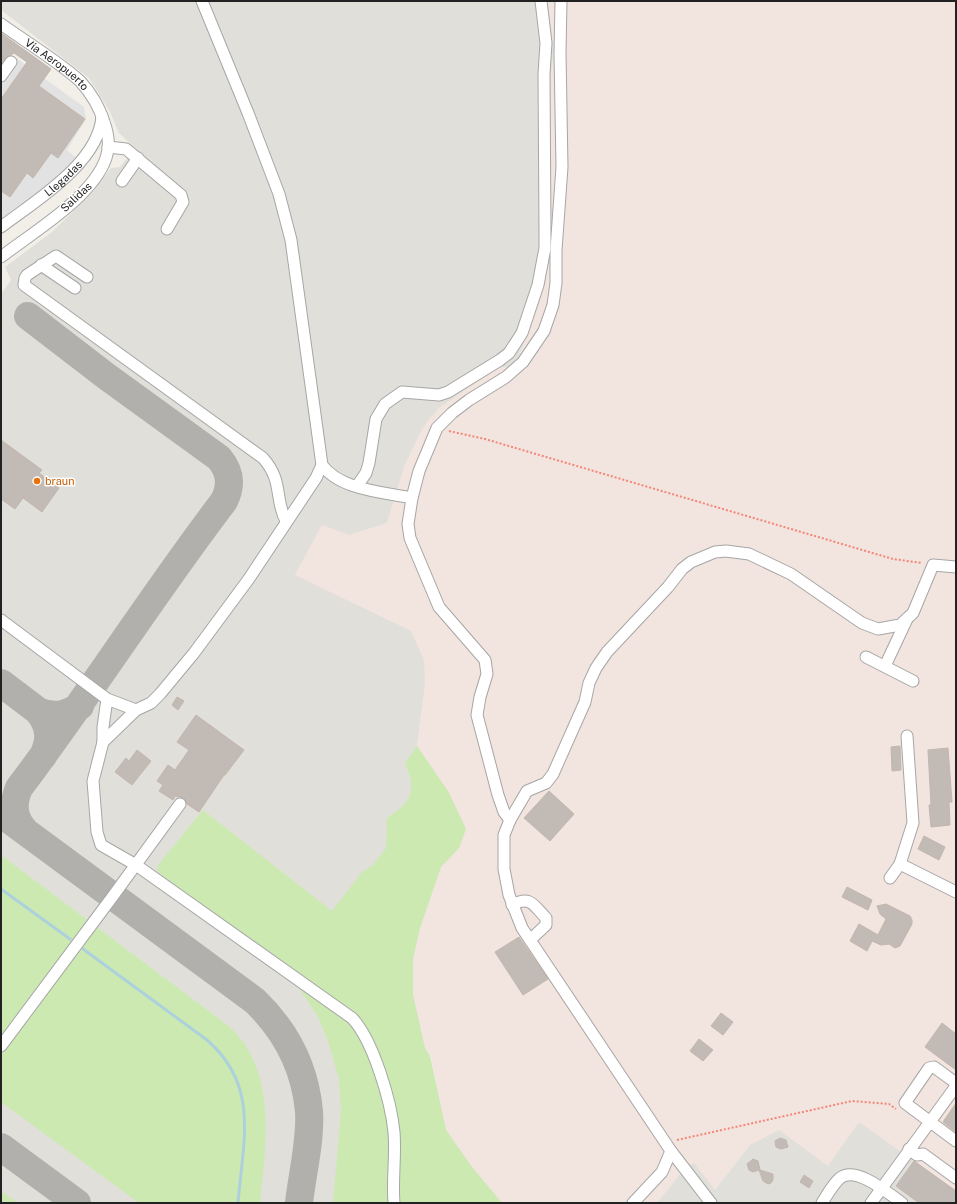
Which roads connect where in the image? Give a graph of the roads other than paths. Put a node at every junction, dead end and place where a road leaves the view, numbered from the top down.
1 (202, 1) edge
2 (541, 1) edge
3 (561, 1) edge
4 (1, 24) edge
5 (11, 62) dead end
6 (1, 76) edge
7 (102, 114) junction
8 (108, 147) junction
9 (138, 158) junction
10 (122, 181) dead end
11 (1, 227) edge
12 (167, 229) dead end
13 (1, 257) edge
14 (41, 265) junction
15 (87, 276) dead end
16 (75, 288) dead end
17 (322, 466) junction
18 (357, 486) junction
19 (412, 498) junction
20 (286, 521) junction
21 (956, 567) edge
22 (907, 619) junction
23 (1, 620) edge
24 (866, 657) dead end
25 (885, 666) junction
26 (914, 681) dead end
27 (108, 699) junction
28 (136, 710) junction
29 (907, 736) dead end
30 (103, 742) junction
31 (180, 804) dead end
32 (510, 820) junction
33 (900, 864) junction
34 (136, 865) junction
35 (890, 878) dead end
36 (956, 892) edge
37 (512, 905) junction
38 (530, 940) junction
39 (1, 1046) edge
40 (956, 1085) edge
41 (928, 1122) junction
42 (956, 1141) edge
43 (912, 1146) junction
44 (668, 1147) junction
45 (956, 1178) edge
46 (882, 1188) junction
47 (394, 1203) edge
48 (634, 1203) edge
49 (711, 1203) edge
50 (822, 1203) edge
51 (871, 1203) edge
52 (902, 1203) edge

1 - 17 street
2 - 18 street
3 - 19 street
4 - 7 street, Vía Aeropuerto
5 - 6 street
7 - 8 street, Salidas
7 - 11 street, Llegadas
8 - 9 street
8 - 13 street, Salidas
9 - 10 street
9 - 12 street
14 - 15 street
14 - 16 street
14 - 20 street
17 - 18 street
17 - 20 street
18 - 19 street
19 - 32 street
20 - 28 street
21 - 22 street
22 - 25 street
22 - 32 street
23 - 27 street
24 - 25 street
25 - 26 street
27 - 28 street
27 - 30 street
28 - 30 street
29 - 33 street
30 - 34 street
31 - 34 street
32 - 37 street
33 - 35 street
33 - 36 street
34 - 39 street
34 - 47 street
37 - 38 street
37 - 38 street
38 - 44 street
40 - 41 street
40 - 41 street
41 - 42 street
41 - 43 street
43 - 45 street
43 - 46 street
44 - 48 street
44 - 49 street
46 - 50 street
46 - 51 street
46 - 52 street

